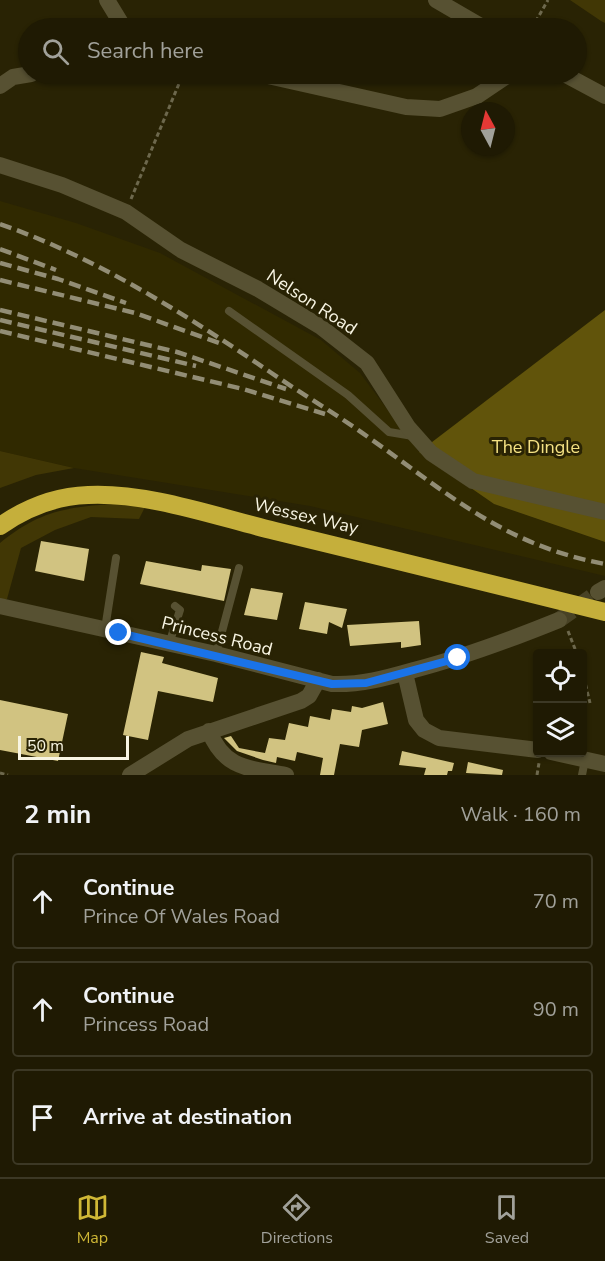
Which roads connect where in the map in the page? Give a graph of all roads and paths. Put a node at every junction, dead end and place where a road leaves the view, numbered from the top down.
1 (107, 0) edge
2 (436, 0) edge
3 (548, 0) edge
4 (118, 18) edge
5 (467, 18) edge
6 (538, 18) edge
7 (18, 76) edge
8 (179, 84) edge
9 (304, 84) edge
10 (495, 84) edge
11 (583, 84) edge
12 (0, 86) edge
13 (605, 96) edge
14 (0, 165) edge
15 (126, 212) junction
16 (229, 311) dead end
17 (417, 437) junction
18 (605, 512) edge
19 (0, 526) edge
20 (116, 558) dead end
21 (239, 568) dead end
22 (0, 606) edge
23 (175, 606) dead end
24 (605, 612) edge
25 (560, 620) joint
26 (105, 629) junction
27 (170, 644) junction
28 (575, 649) edge
29 (216, 654) junction
30 (405, 673) junction
31 (318, 680) junction
32 (587, 691) edge
33 (590, 703) dead end
34 (209, 731) junction
35 (533, 750) edge
36 (560, 757) edge
37 (605, 764) edge
38 (583, 767) edge
39 (0, 773) edge
40 (8, 775) edge
41 (130, 775) edge
42 (286, 775) edge

1 - 4 street
2 - 5 street
3 - 6 path
7 - 12 street
8 - 15 path
9 - 10 street
11 - 13 street
14 - 15 street, Nelson Road
15 - 17 street, Nelson Road
16 - 17 lane
17 - 18 street, Nelson Road
19 - 24 highway, Wessex Way
20 - 26 lane
21 - 29 lane
22 - 26 street, Princess Road
23 - 27 lane
25 - 28 path
25 - 30 street, Princess Road
26 - 27 street, Princess Road
27 - 29 street, Princess Road
29 - 31 street, Princess Road
30 - 31 street, Princess Road
30 - 35 street
31 - 34 street
32 - 33 path
34 - 41 street
34 - 42 street
36 - 38 street
37 - 38 street
39 - 40 path

